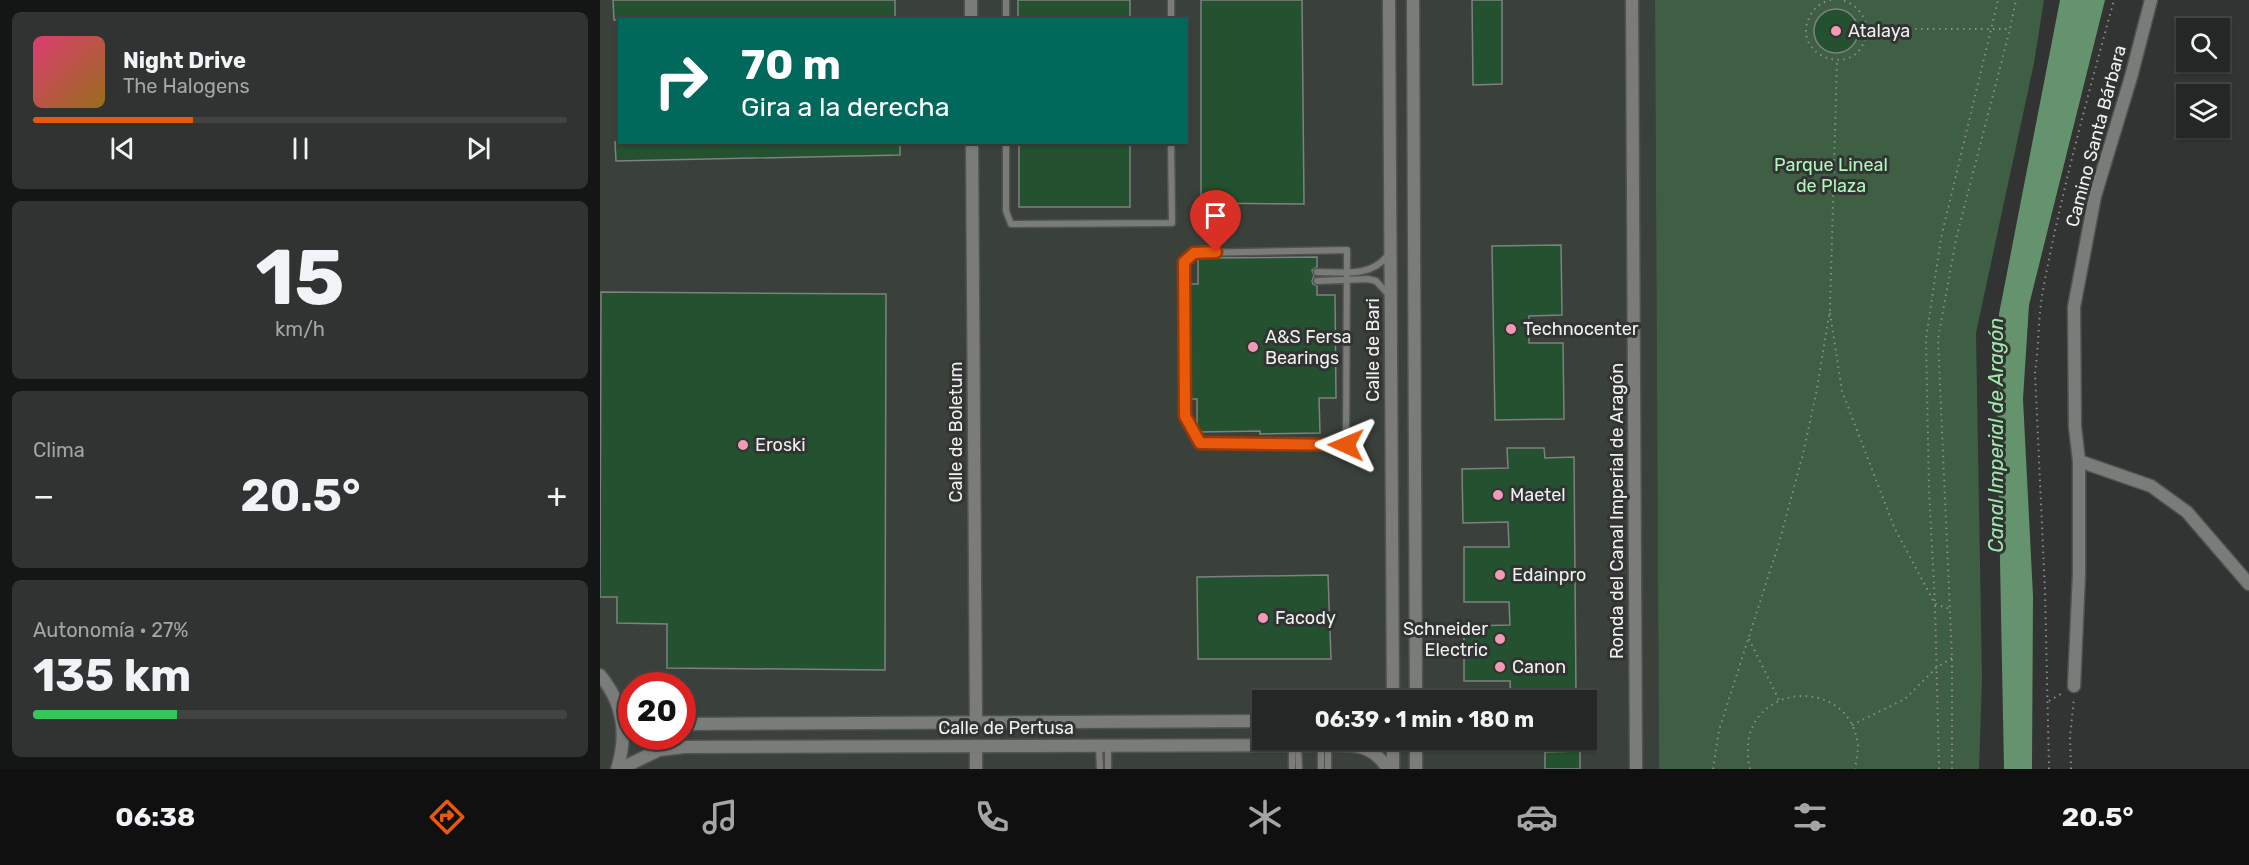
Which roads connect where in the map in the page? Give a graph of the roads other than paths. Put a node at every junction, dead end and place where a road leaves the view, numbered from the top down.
1 (971, 0) edge
2 (1006, 0) edge
3 (1171, 0) edge
4 (1389, 0) edge
5 (1413, 0) edge
6 (1632, 0) edge
7 (2151, 0) edge
8 (971, 18) edge
9 (1006, 18) edge
10 (1171, 18) edge
11 (972, 144) edge
12 (1006, 144) edge
13 (1171, 144) edge
14 (1390, 252) junction
15 (1317, 272) dead end
16 (1347, 272) junction
17 (1347, 280) junction
18 (1317, 281) dead end
19 (1390, 298) junction
20 (2079, 461) junction
21 (2249, 584) edge
22 (600, 675) edge
23 (1393, 686) junction
24 (2074, 686) road end
25 (1390, 690) edge
26 (1393, 690) edge
27 (1416, 690) edge
28 (618, 704) edge
29 (976, 721) junction
30 (1252, 721) edge
31 (696, 724) edge
32 (1103, 745) junction
33 (1252, 745) edge
34 (976, 746) junction
35 (621, 750) edge
36 (1294, 750) edge
37 (1296, 750) edge
38 (1324, 750) edge
39 (1326, 750) edge
40 (1369, 750) edge
41 (1393, 750) edge
42 (1416, 750) edge
43 (618, 769) edge
44 (976, 769) edge
45 (1100, 769) edge
46 (1108, 769) edge
47 (1292, 769) edge
48 (1299, 769) edge
49 (1321, 769) edge
50 (1328, 769) edge
51 (1388, 769) edge
52 (1393, 769) edge
53 (1416, 769) edge
54 (1636, 769) edge

1 - 8 street
2 - 9 lane
3 - 10 lane
4 - 14 street, Calle de Bari
5 - 27 street
6 - 54 street, Ronda del Canal Imperial de Aragón
7 - 20 street, Camino Santa Bárbara
11 - 29 street, Calle de Boletum
12 - 13 lane
14 - 16 lane
14 - 19 street, Calle de Bari
15 - 16 lane
16 - 17 lane
16 - 17 lane
17 - 18 lane
17 - 19 lane
19 - 23 street, Calle de Bari
20 - 21 street
20 - 24 street, Camino Santa Bárbara
22 - 28 street
23 - 25 street
23 - 26 street, Calle de Bari
29 - 30 street, Calle de Pertusa
29 - 31 street, Calle de Pertusa
32 - 33 street, Calle de Pertusa
32 - 34 street, Calle de Pertusa
32 - 45 lane
32 - 46 lane
34 - 43 street, Calle de Pertusa
34 - 44 street
35 - 43 street
36 - 47 lane
37 - 48 lane
38 - 49 lane
39 - 50 lane
40 - 51 street, Calle de Pertusa
41 - 52 street
42 - 53 street

